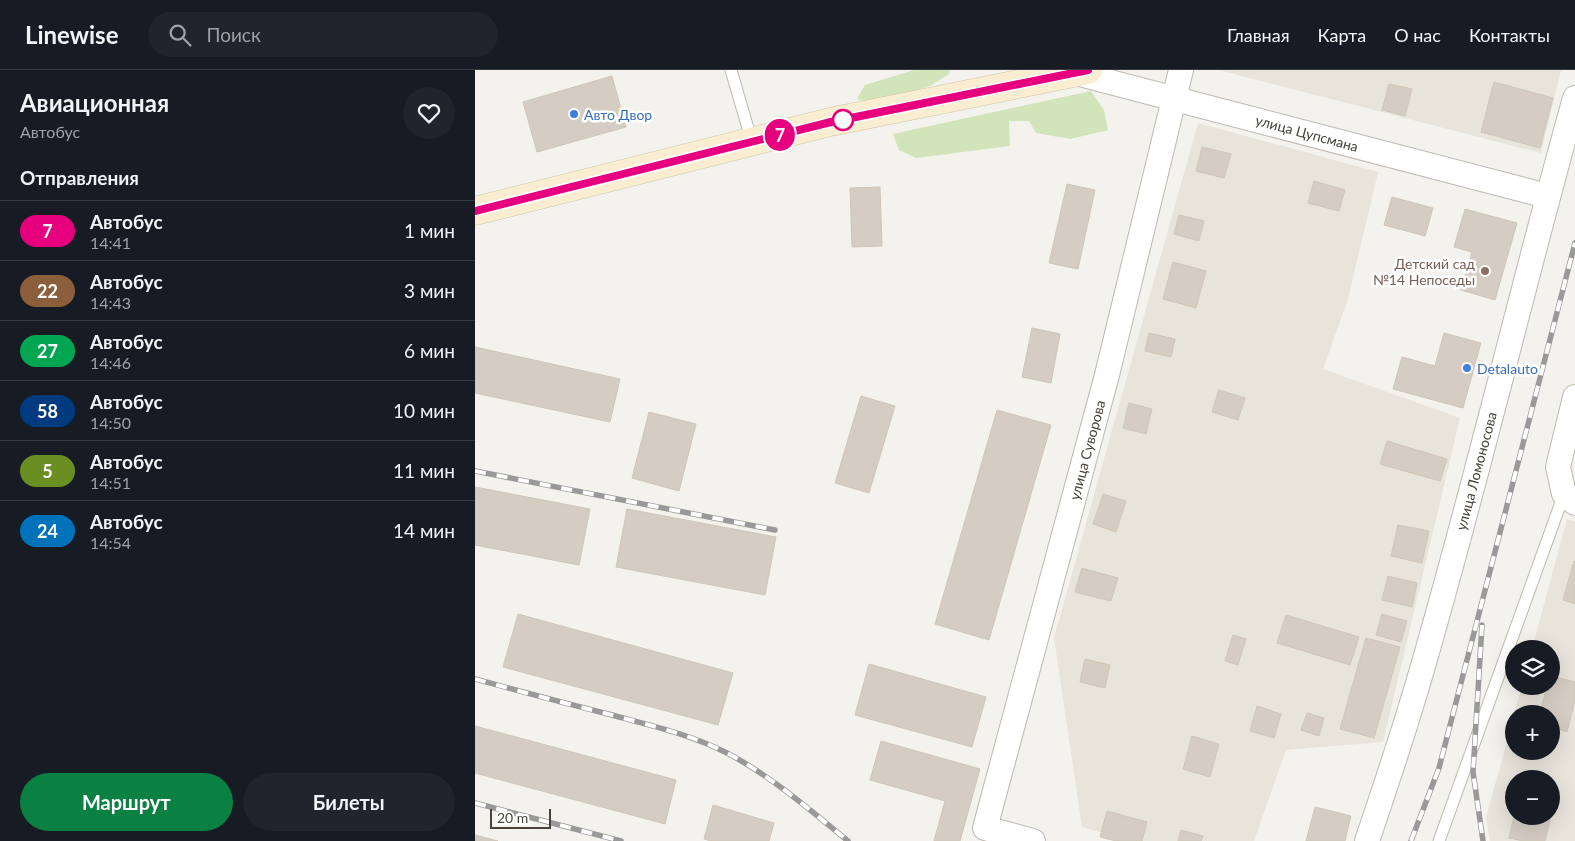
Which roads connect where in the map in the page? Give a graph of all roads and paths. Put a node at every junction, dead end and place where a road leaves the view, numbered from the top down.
1 (731, 70) edge
2 (1181, 70) edge
3 (1076, 71) edge
4 (1174, 98) junction
5 (1575, 98) edge
6 (752, 142) junction
7 (1547, 196) junction
8 (475, 211) edge
9 (1575, 397) edge
10 (1569, 499) edge
11 (1033, 841) edge
12 (1367, 841) edge
13 (1439, 841) edge

1 - 6 lane
2 - 4 street, улица Суворова
3 - 4 street, улица Цупсмана
3 - 6 main road
4 - 7 street, улица Цупсмана
4 - 11 street, улица Суворова
5 - 7 street, улица Ломоносова
6 - 8 main road
7 - 12 street, улица Ломоносова
9 - 10 street
10 - 13 lane

